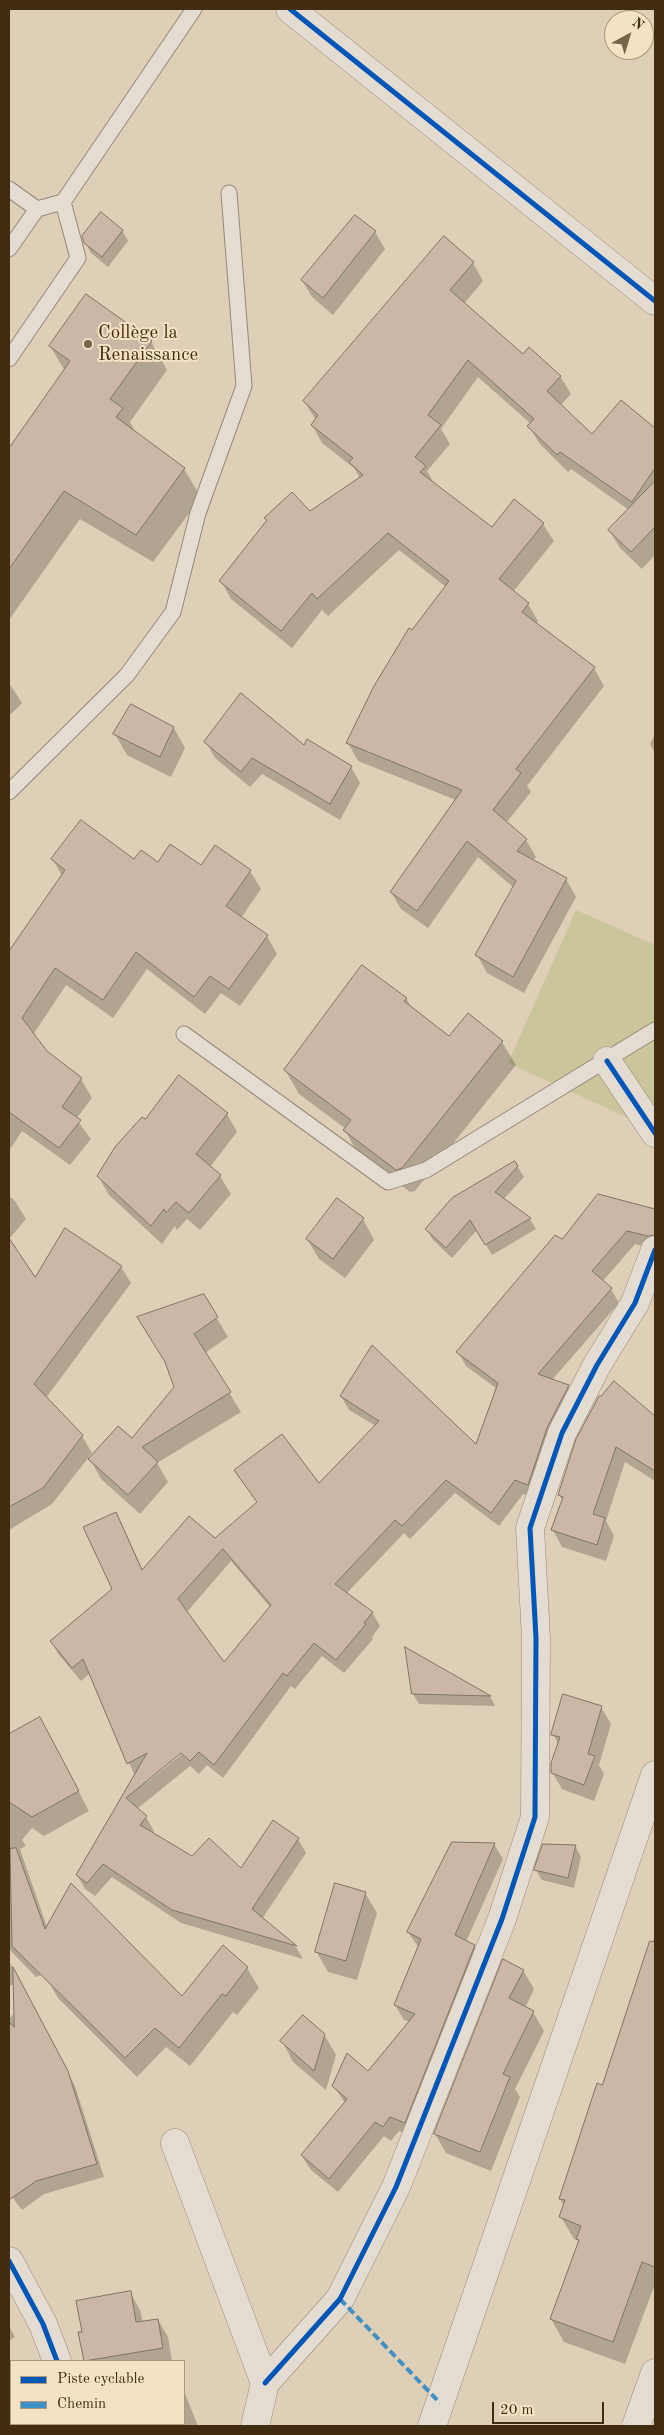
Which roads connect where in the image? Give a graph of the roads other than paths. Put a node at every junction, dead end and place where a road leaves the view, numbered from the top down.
1 (194, 9) edge
2 (290, 9) edge
3 (9, 189) edge
4 (229, 193) dead end
5 (62, 202) junction
6 (37, 209) junction
7 (9, 248) edge
8 (655, 301) edge
9 (9, 359) edge
10 (9, 792) edge
11 (655, 1030) edge
12 (184, 1034) dead end
13 (607, 1061) junction
14 (655, 1133) edge
15 (655, 1250) edge
16 (655, 1776) edge
17 (175, 2143) dead end
18 (9, 2262) edge
19 (56, 2360) edge
20 (655, 2373) edge
21 (265, 2383) junction
22 (255, 2426) edge
23 (432, 2426) edge
24 (636, 2426) edge

1 - 5 lane
2 - 8 street
3 - 6 lane
4 - 10 lane
5 - 6 lane
5 - 9 lane
6 - 7 lane
11 - 13 lane
12 - 13 lane
13 - 14 street
15 - 21 street
16 - 23 street
17 - 21 street
18 - 19 street
20 - 24 street
21 - 22 street

